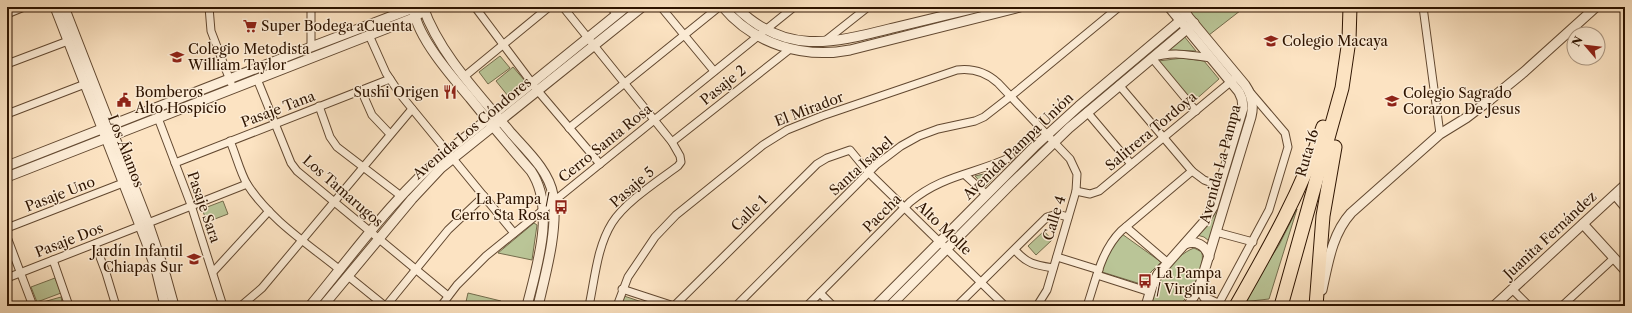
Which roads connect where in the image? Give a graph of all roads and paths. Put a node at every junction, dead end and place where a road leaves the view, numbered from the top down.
1 (24, 7) edge
2 (55, 7) edge
3 (64, 7) edge
4 (209, 7) edge
5 (311, 7) edge
6 (475, 7) edge
7 (549, 7) edge
8 (563, 7) edge
9 (611, 7) edge
10 (626, 7) edge
11 (642, 7) edge
12 (661, 7) edge
13 (719, 7) edge
14 (723, 7) edge
15 (736, 7) edge
16 (794, 7) edge
17 (868, 7) edge
18 (980, 7) edge
19 (1020, 7) edge
20 (1119, 7) edge
21 (1169, 7) edge
22 (1180, 7) edge
23 (1350, 7) edge
24 (1359, 7) edge
25 (1423, 7) edge
26 (1596, 7) edge
27 (421, 8) edge
28 (7, 14) edge
29 (617, 15) junction
30 (415, 17) junction
31 (1183, 18) junction
32 (1351, 25) junction
33 (1190, 26) junction
34 (766, 30) junction
35 (684, 35) junction
36 (369, 36) junction
37 (758, 36) junction
38 (68, 41) junction
39 (591, 42) junction
40 (823, 43) junction
41 (503, 45) junction
42 (311, 46) junction
43 (790, 49) junction
44 (1152, 58) junction
45 (1211, 58) junction
46 (7, 64) edge
47 (267, 64) junction
48 (714, 72) junction
49 (465, 76) junction
50 (257, 79) junction
51 (390, 79) junction
52 (1234, 79) junction
53 (625, 83) junction
54 (85, 84) junction
55 (232, 84) junction
56 (1119, 85) junction
57 (535, 87) junction
58 (361, 90) junction
59 (1249, 91) junction
60 (1011, 96) junction
61 (319, 106) junction
62 (412, 109) junction
63 (145, 111) junction
64 (1196, 111) junction
65 (1087, 112) junction
66 (7, 114) edge
67 (133, 116) junction
68 (498, 117) junction
69 (153, 120) junction
70 (654, 120) junction
71 (490, 123) junction
72 (275, 124) junction
73 (138, 126) junction
74 (106, 127) junction
75 (570, 128) junction
76 (390, 134) junction
77 (1440, 134) junction
78 (1047, 135) junction
79 (110, 136) junction
80 (1164, 137) junction
81 (230, 141) junction
82 (672, 142) junction
83 (1054, 142) junction
84 (1335, 147) junction
85 (850, 150) joint
86 (450, 155) junction
87 (1011, 158) dead end
88 (175, 163) junction
89 (600, 164) junction
90 (1131, 164) junction
91 (7, 166) edge
92 (363, 168) junction
93 (1192, 171) junction
94 (869, 173) junction
95 (964, 175) junction
96 (7, 176) edge
97 (123, 183) junction
98 (247, 184) junction
99 (1625, 185) edge
100 (1220, 186) junction
101 (1076, 192) junction
102 (986, 194) junction
103 (1614, 195) junction
104 (401, 196) junction
105 (484, 196) junction
106 (334, 202) junction
107 (554, 202) junction
108 (191, 206) junction
109 (905, 208) junction
110 (1625, 208) edge
111 (543, 211) junction
112 (270, 212) junction
113 (1068, 217) junction
114 (144, 224) junction
115 (1583, 224) junction
116 (1126, 227) junction
117 (7, 228) edge
118 (371, 232) junction
119 (1216, 232) junction
120 (514, 233) junction
121 (7, 237) edge
122 (379, 239) junction
123 (302, 240) junction
124 (939, 242) junction
125 (1252, 242) junction
126 (95, 244) junction
127 (1184, 244) junction
128 (947, 249) junction
129 (1015, 250) junction
130 (1057, 257) junction
131 (1209, 257) junction
132 (1614, 258) junction
133 (53, 260) junction
134 (1168, 263) junction
135 (1053, 268) junction
136 (416, 269) junction
137 (340, 270) junction
138 (1625, 270) edge
139 (21, 272) junction
140 (213, 272) junction
141 (1098, 273) junction
142 (348, 276) junction
143 (7, 278) edge
144 (981, 283) junction
145 (1199, 288) junction
146 (622, 289) junction
147 (1512, 289) junction
148 (1150, 292) junction
149 (820, 293) junction
150 (448, 296) junction
151 (33, 306) edge
152 (69, 306) edge
153 (116, 306) edge
154 (165, 306) edge
155 (174, 306) edge
156 (223, 306) edge
157 (241, 306) edge
158 (310, 306) edge
159 (322, 306) edge
160 (385, 306) edge
161 (441, 306) edge
162 (527, 306) edge
163 (538, 306) edge
164 (589, 306) edge
165 (617, 306) edge
166 (674, 306) edge
167 (736, 306) edge
168 (807, 306) edge
169 (833, 306) edge
170 (876, 306) edge
171 (890, 306) edge
172 (957, 306) edge
173 (1005, 306) edge
174 (1037, 306) edge
175 (1087, 306) edge
176 (1146, 306) edge
177 (1190, 306) edge
178 (1198, 306) edge
179 (1219, 306) edge
180 (1236, 306) edge
181 (1281, 306) edge
182 (1290, 306) edge
183 (1317, 306) edge
184 (1494, 306) edge
185 (1529, 306) edge
186 (1562, 306) edge

1 - 28 street
2 - 38 street, Los Álamos
3 - 74 street, Los Álamos
4 - 55 street
5 - 42 street
6 - 41 street
7 - 41 street
8 - 39 street
9 - 29 street
10 - 29 street, Avenida Los Cóndores
11 - 39 street, Avenida Los Cóndores
12 - 35 street
13 - 35 street
14 - 37 street
15 - 34 street
16 - 34 street, Cerro Santa Rosa
17 - 40 street
18 - 40 street
19 - 43 street
20 - 60 street, Santa Isabel
21 - 31 street, Avenida La Pampa
22 - 31 street, Avenida La Pampa
23 - 32 highway, Ruta 16
24 - 84 highway, Ruta 16
25 - 77 street
26 - 77 street
27 - 30 street
27 - 42 street
27 - 49 street
29 - 39 street, Avenida Los Cóndores
30 - 36 street
30 - 71 street
31 - 33 street, Avenida La Pampa
31 - 78 street, Avenida Pampa Unión
32 - 180 highway
32 - 181 highway, Ruta 16
33 - 44 street, Avenida Pampa Unión
33 - 45 street, Avenida La Pampa
33 - 52 street, Avenida La Pampa
34 - 37 street, Cerro Santa Rosa
34 - 40 street
35 - 48 street
35 - 53 street
36 - 50 street
36 - 51 street
37 - 43 street
37 - 48 street, Cerro Santa Rosa
38 - 46 street
38 - 54 street, Los Álamos
39 - 53 street
39 - 57 street, Avenida Los Cóndores
41 - 49 street
41 - 57 street
42 - 47 street
43 - 82 street, Pasaje 2
44 - 45 street
44 - 56 street, Avenida Pampa Unión
44 - 64 street
45 - 52 street, Avenida La Pampa
47 - 50 street
47 - 55 street
48 - 70 street, Cerro Santa Rosa
49 - 68 street
50 - 55 street
50 - 72 street, Los Tamarugos
51 - 58 street, Pasaje Tana
51 - 62 street
52 - 59 street, Avenida La Pampa
52 - 64 street, Salitrera Tordoya
52 - 100 street, Avenida La Pampa
53 - 70 street
53 - 75 street
54 - 66 street
54 - 74 street, Los Álamos
55 - 63 street
55 - 69 street
56 - 65 street, Avenida Pampa Unión
56 - 80 street
57 - 68 street, Avenida Los Cóndores
57 - 75 street
58 - 61 street, Pasaje Tana
58 - 76 street
59 - 119 street, Avenida La Pampa
59 - 125 street
60 - 78 street, El Mirador
60 - 94 street, Santa Isabel
60 - 146 street, El Mirador
61 - 72 street, Pasaje Tana
61 - 92 street
62 - 76 street
62 - 86 street
63 - 67 street
63 - 69 street
64 - 80 street, Salitrera Tordoya
65 - 83 street, Avenida Pampa Unión
65 - 90 street
67 - 73 street
67 - 74 street
68 - 71 street, Avenida Los Cóndores
68 - 107 street
69 - 73 street
69 - 88 street, Pasaje Sara
70 - 82 street
70 - 89 street, Cerro Santa Rosa
71 - 86 street, Avenida Los Cóndores
71 - 111 street
72 - 81 street, Pasaje Tana
72 - 106 street, Los Tamarugos
73 - 79 street
74 - 79 street, Los Álamos
74 - 91 street
75 - 89 street
76 - 92 street
77 - 183 street
78 - 83 street, El Mirador
78 - 102 street, Avenida Pampa Unión
79 - 96 street
79 - 97 street, Los Álamos
79 - 114 street, Los Álamos
80 - 90 street, Salitrera Tordoya
80 - 93 street
81 - 88 street, Pasaje Tana
81 - 98 street
82 - 164 street, Pasaje 5
83 - 101 street, Calle 4
83 - 128 street, Avenida Pampa Unión
84 - 182 highway, Ruta 16
84 - 183 highway
85 - 94 street, Alto Molle
85 - 166 street, Calle 1
86 - 104 street, Avenida Los Cóndores
86 - 105 street
86 - 122 street, Avenida Los Cóndores
87 - 95 street, Paccha
88 - 108 street, Pasaje Sara
89 - 107 street, Cerro Santa Rosa
90 - 101 street, Salitrera Tordoya
92 - 104 street
92 - 106 street
93 - 100 street
93 - 116 street
94 - 109 street, Alto Molle
94 - 167 street, Santa Isabel
95 - 102 street
95 - 109 street, Paccha
97 - 114 street, Los Álamos
97 - 117 street, Pasaje Uno
98 - 108 street, Pasaje Dos
98 - 112 street
99 - 103 street, Juanita Fernández
100 - 127 street, Avenida La Pampa
101 - 113 street, Calle 4
102 - 124 street, Avenida Pampa Unión
103 - 110 street
103 - 115 street, Juanita Fernández
104 - 118 street, Avenida Los Cóndores
105 - 120 street
105 - 136 street
106 - 118 street, Los Tamarugos
106 - 123 street
107 - 111 street, Cerro Santa Rosa
107 - 163 street
108 - 114 street, Pasaje Dos
108 - 140 street, Pasaje Sara
109 - 124 street, Alto Molle
109 - 149 street, Paccha
111 - 120 street, Cerro Santa Rosa
111 - 162 street
112 - 123 street
112 - 140 street
113 - 129 street
113 - 130 street, Calle 4
114 - 126 street, Pasaje Dos
114 - 154 street, Los Álamos
114 - 155 street, Los Álamos
115 - 132 street
115 - 147 street, Juanita Fernández
116 - 134 street
116 - 141 street
118 - 122 street, Los Tamarugos
118 - 137 street, Avenida Los Cóndores
119 - 125 street
119 - 131 street, Avenida La Pampa
120 - 150 street, Cerro Santa Rosa
121 - 139 street
122 - 136 street, Los Tamarugos
122 - 142 street, Avenida Los Cóndores
123 - 137 street
123 - 157 street
124 - 128 street, Alto Molle
124 - 170 street, Avenida Pampa Unión
125 - 179 street
126 - 133 street, Pasaje Dos
126 - 153 street
127 - 131 street, Avenida La Pampa
127 - 134 street, Avenida La Pampa
128 - 144 street, Alto Molle
128 - 171 street, Avenida Pampa Unión
129 - 135 street
129 - 144 street
130 - 135 street, Calle 4
130 - 141 street
131 - 145 street, Avenida La Pampa
132 - 138 street
132 - 186 street
133 - 139 street, Pasaje Dos
133 - 152 street
134 - 148 street, Avenida La Pampa
135 - 174 street, Calle 4
136 - 150 street, Los Tamarugos
136 - 160 street
137 - 158 street, Avenida Los Cóndores
139 - 143 street, Pasaje Dos
139 - 151 street
140 - 156 street, Pasaje Sara
141 - 148 street
141 - 175 street
142 - 159 street, Avenida Los Cóndores
142 - 160 street
144 - 172 street
144 - 173 street, Alto Molle
145 - 177 street, Avenida La Pampa
145 - 179 street
146 - 165 street, El Mirador
146 - 166 street
147 - 184 street, Juanita Fernández
147 - 185 street
148 - 176 street, Avenida La Pampa
149 - 168 street, Paccha
149 - 169 street
150 - 161 street, Cerro Santa Rosa
177 - 178 street

